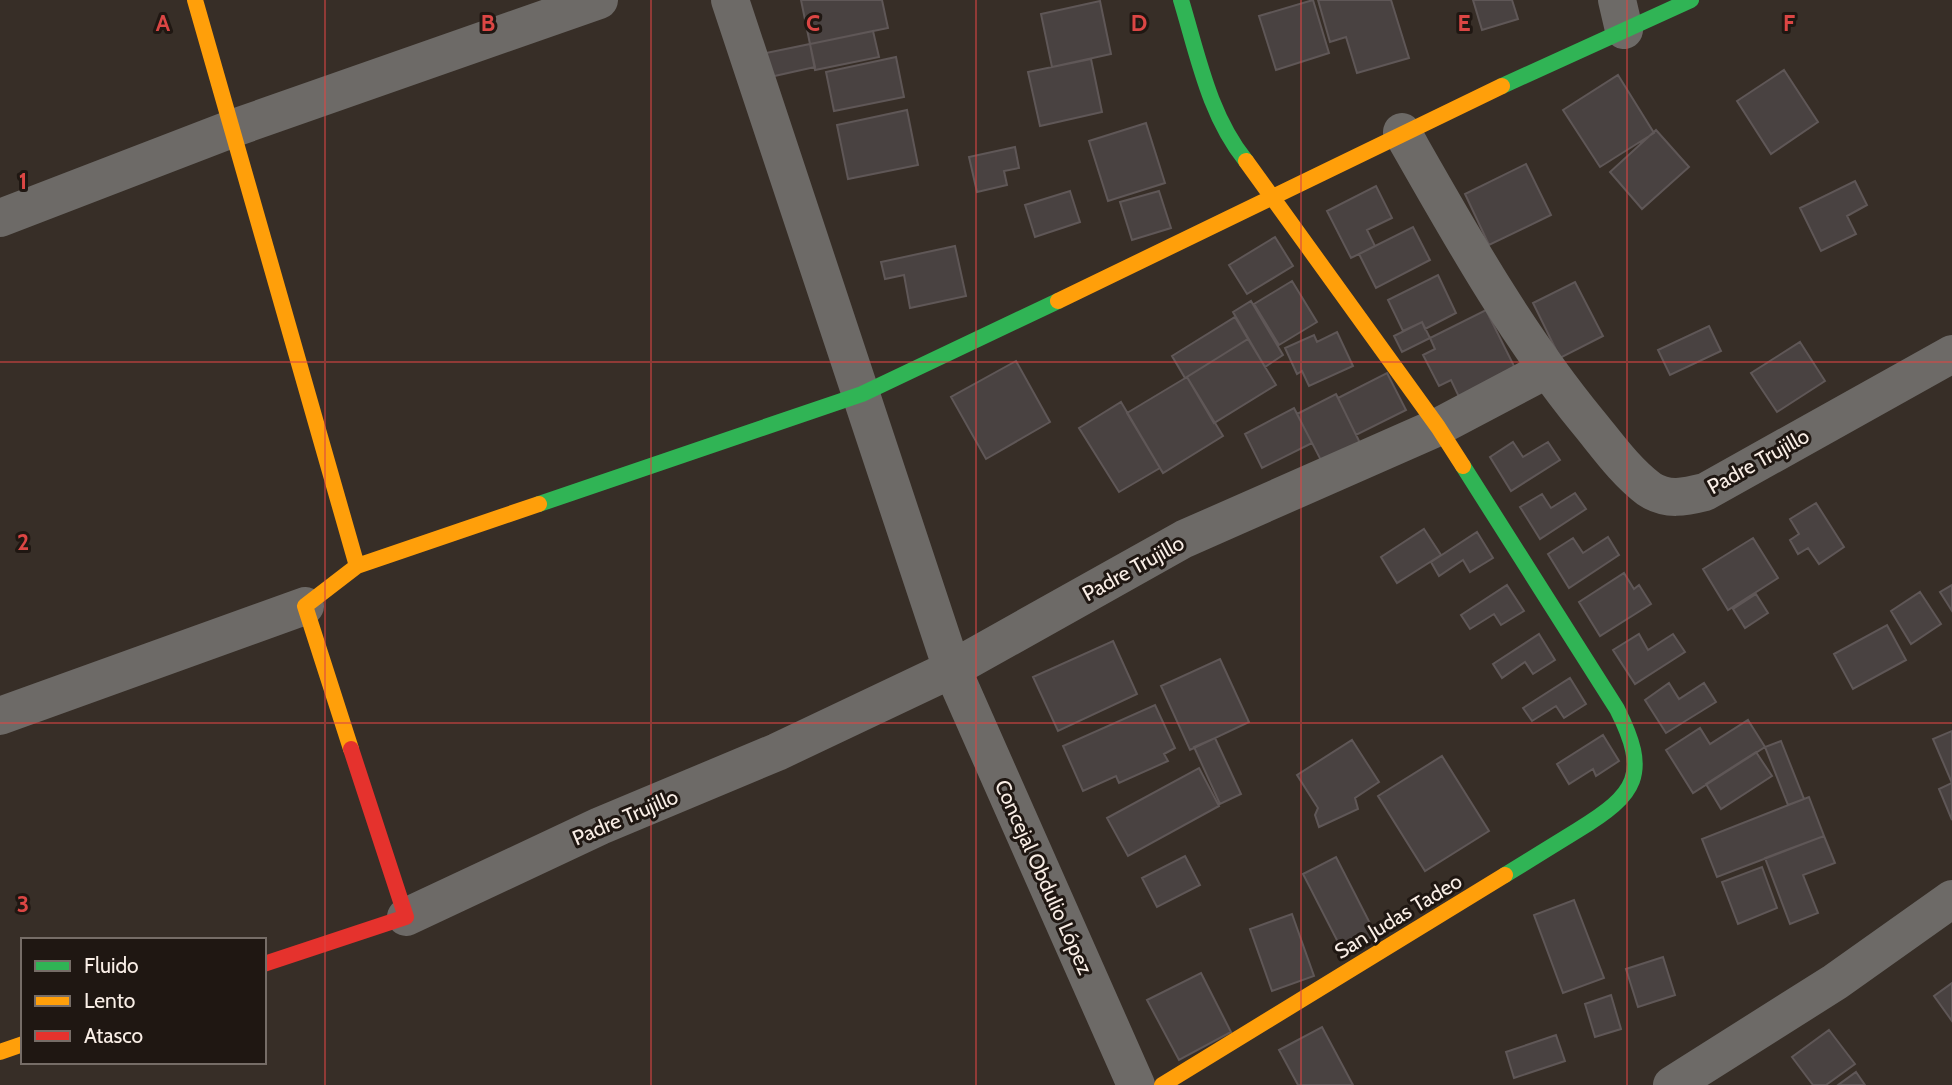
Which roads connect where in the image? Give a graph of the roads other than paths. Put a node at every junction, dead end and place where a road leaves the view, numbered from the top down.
1 (195, 0) edge
2 (599, 0) edge
3 (730, 0) edge
4 (1181, 0) edge
5 (1691, 0) edge
6 (1620, 15) edge
7 (234, 128) junction
8 (1402, 132) junction
9 (1275, 198) junction
10 (0, 218) edge
11 (1952, 354) edge
12 (1546, 370) junction
13 (862, 394) junction
14 (1438, 427) junction
15 (357, 566) junction
16 (305, 606) junction
17 (952, 669) junction
18 (0, 716) edge
19 (1952, 899) edge
20 (406, 917) junction
21 (266, 963) edge
22 (21, 1045) edge
23 (0, 1052) edge
24 (1136, 1085) edge
25 (1162, 1085) edge
26 (1672, 1085) edge

1 - 7 street
2 - 7 street
3 - 13 street, Concejal Obdulio López
4 - 9 street
5 - 6 street
6 - 8 street
7 - 10 street
7 - 15 street
8 - 9 street
8 - 12 street
9 - 13 street
9 - 14 street
11 - 12 street, Padre Trujillo
12 - 14 street, Padre Trujillo
13 - 15 street
13 - 17 street, Concejal Obdulio López
14 - 17 street, Padre Trujillo
14 - 25 street, San Judas Tadeo
15 - 16 street
16 - 18 street
16 - 20 street
17 - 20 street, Padre Trujillo
17 - 24 street, Concejal Obdulio López
19 - 26 street
20 - 21 street, Padre Trujillo
22 - 23 street

